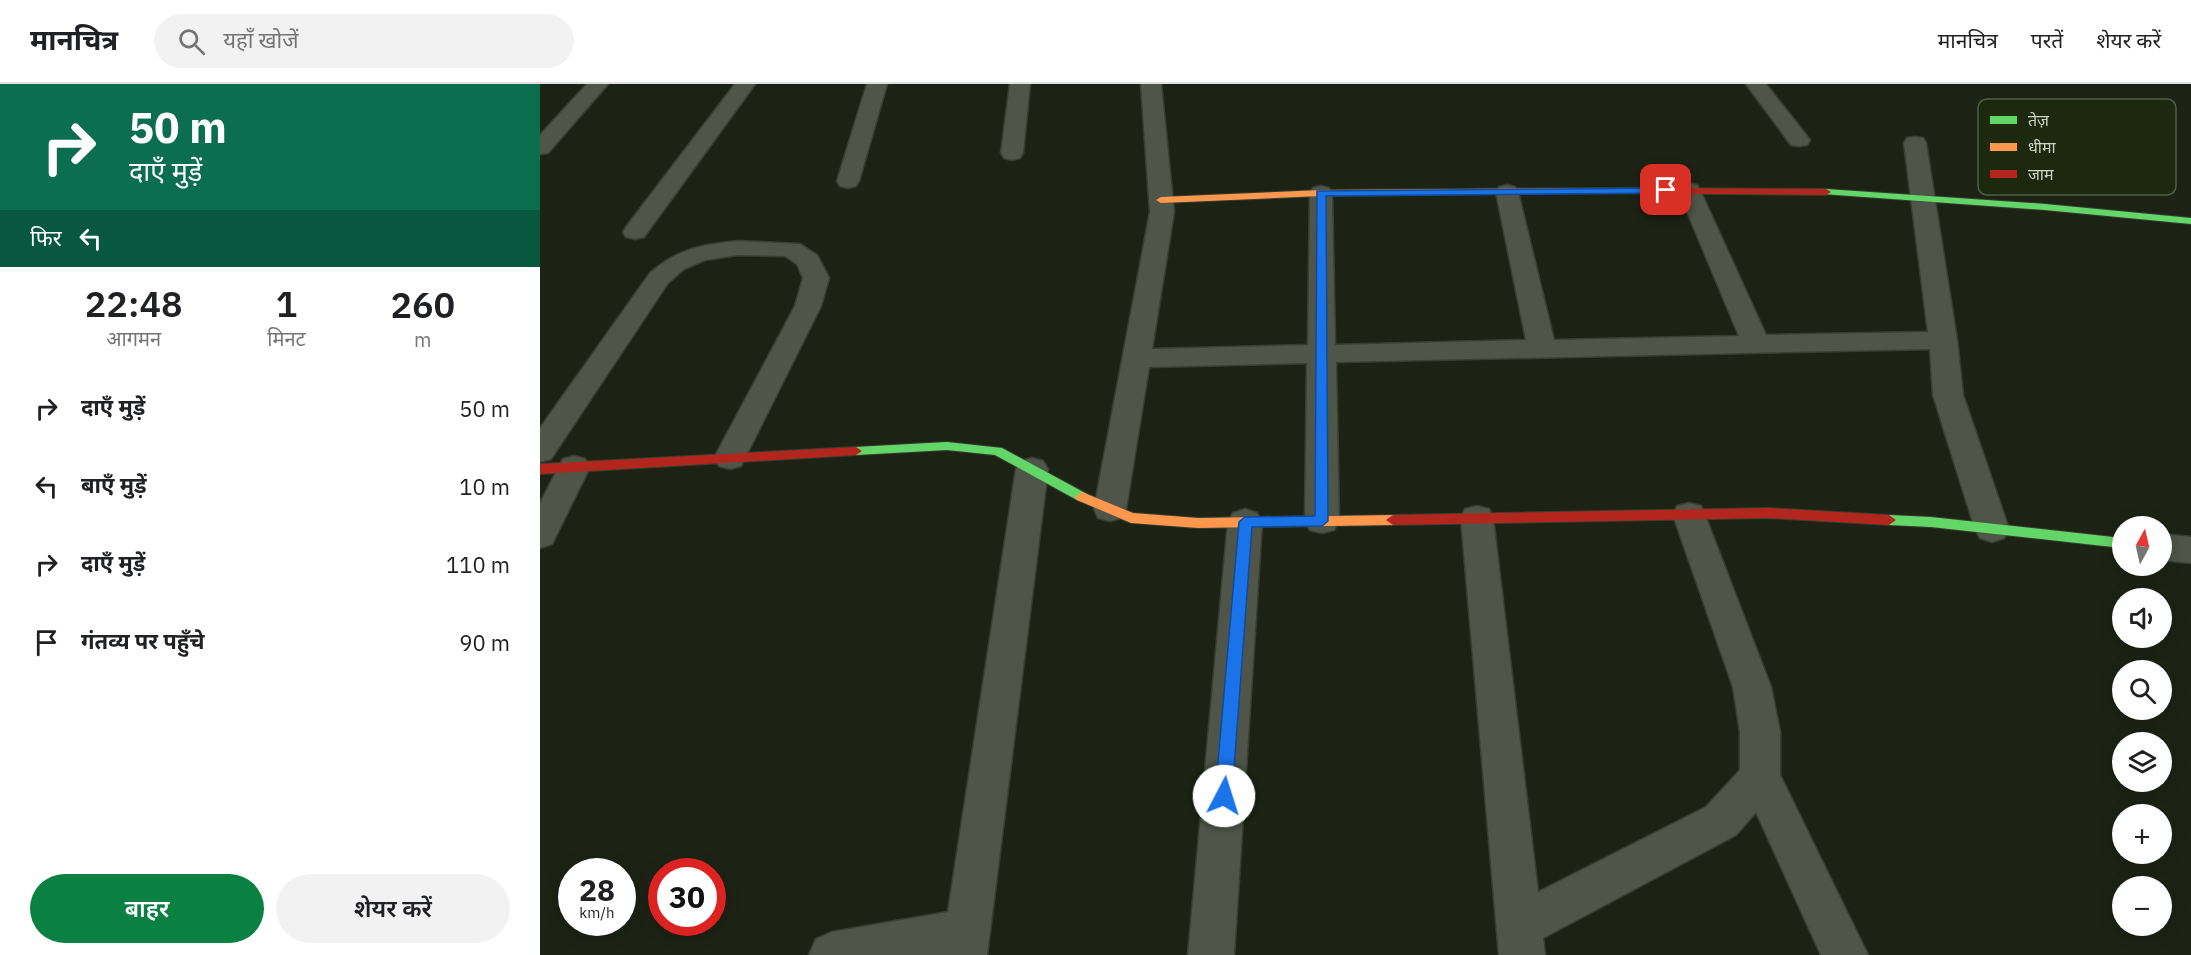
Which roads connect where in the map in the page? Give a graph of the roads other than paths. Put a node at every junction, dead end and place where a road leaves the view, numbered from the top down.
1 (598, 84) edge
2 (745, 84) edge
3 (877, 84) edge
4 (1020, 84) edge
5 (1151, 84) edge
6 (1756, 84) edge
7 (1799, 140) dead end
8 (1915, 143) dead end
9 (540, 148) edge
10 (1012, 153) dead end
11 (848, 181) dead end
12 (1689, 190) junction
13 (1507, 192) junction
14 (1321, 193) junction
15 (1922, 197) junction
16 (1161, 200) junction
17 (2191, 221) edge
18 (635, 232) dead end
19 (1943, 340) junction
20 (1756, 344) junction
21 (1542, 349) junction
22 (1322, 354) junction
23 (1135, 358) junction
24 (540, 451) edge
25 (730, 458) junction
26 (574, 467) junction
27 (540, 469) edge
28 (1032, 469) junction
29 (1110, 509) junction
30 (1689, 515) junction
31 (1478, 518) junction
32 (1322, 521) junction
33 (1245, 522) junction
34 (1992, 530) junction
35 (540, 535) edge
36 (2112, 542) edge
37 (2172, 548) edge
38 (2191, 550) edge
39 (1760, 777) junction
40 (1521, 940) edge
41 (966, 943) edge
42 (832, 955) edge
43 (1211, 955) edge
44 (1845, 955) edge

1 - 9 street
2 - 18 street
3 - 11 street
4 - 10 street
5 - 16 street
6 - 7 street
8 - 15 street
12 - 13 street
12 - 15 street
12 - 20 street
13 - 14 street
13 - 21 street
14 - 16 street
14 - 22 street
15 - 17 street
15 - 19 street
16 - 23 street
19 - 20 street
19 - 34 street
20 - 21 street
21 - 22 street
22 - 23 street
22 - 32 street
23 - 29 street
24 - 25 street
25 - 26 street
25 - 28 street
26 - 27 street
26 - 35 street
28 - 29 street
28 - 41 street
29 - 33 street
30 - 31 street
30 - 34 street
30 - 39 street
31 - 32 street
31 - 40 street
32 - 33 street
33 - 43 street
34 - 36 street
37 - 38 street
39 - 40 street
39 - 44 street
41 - 42 street

